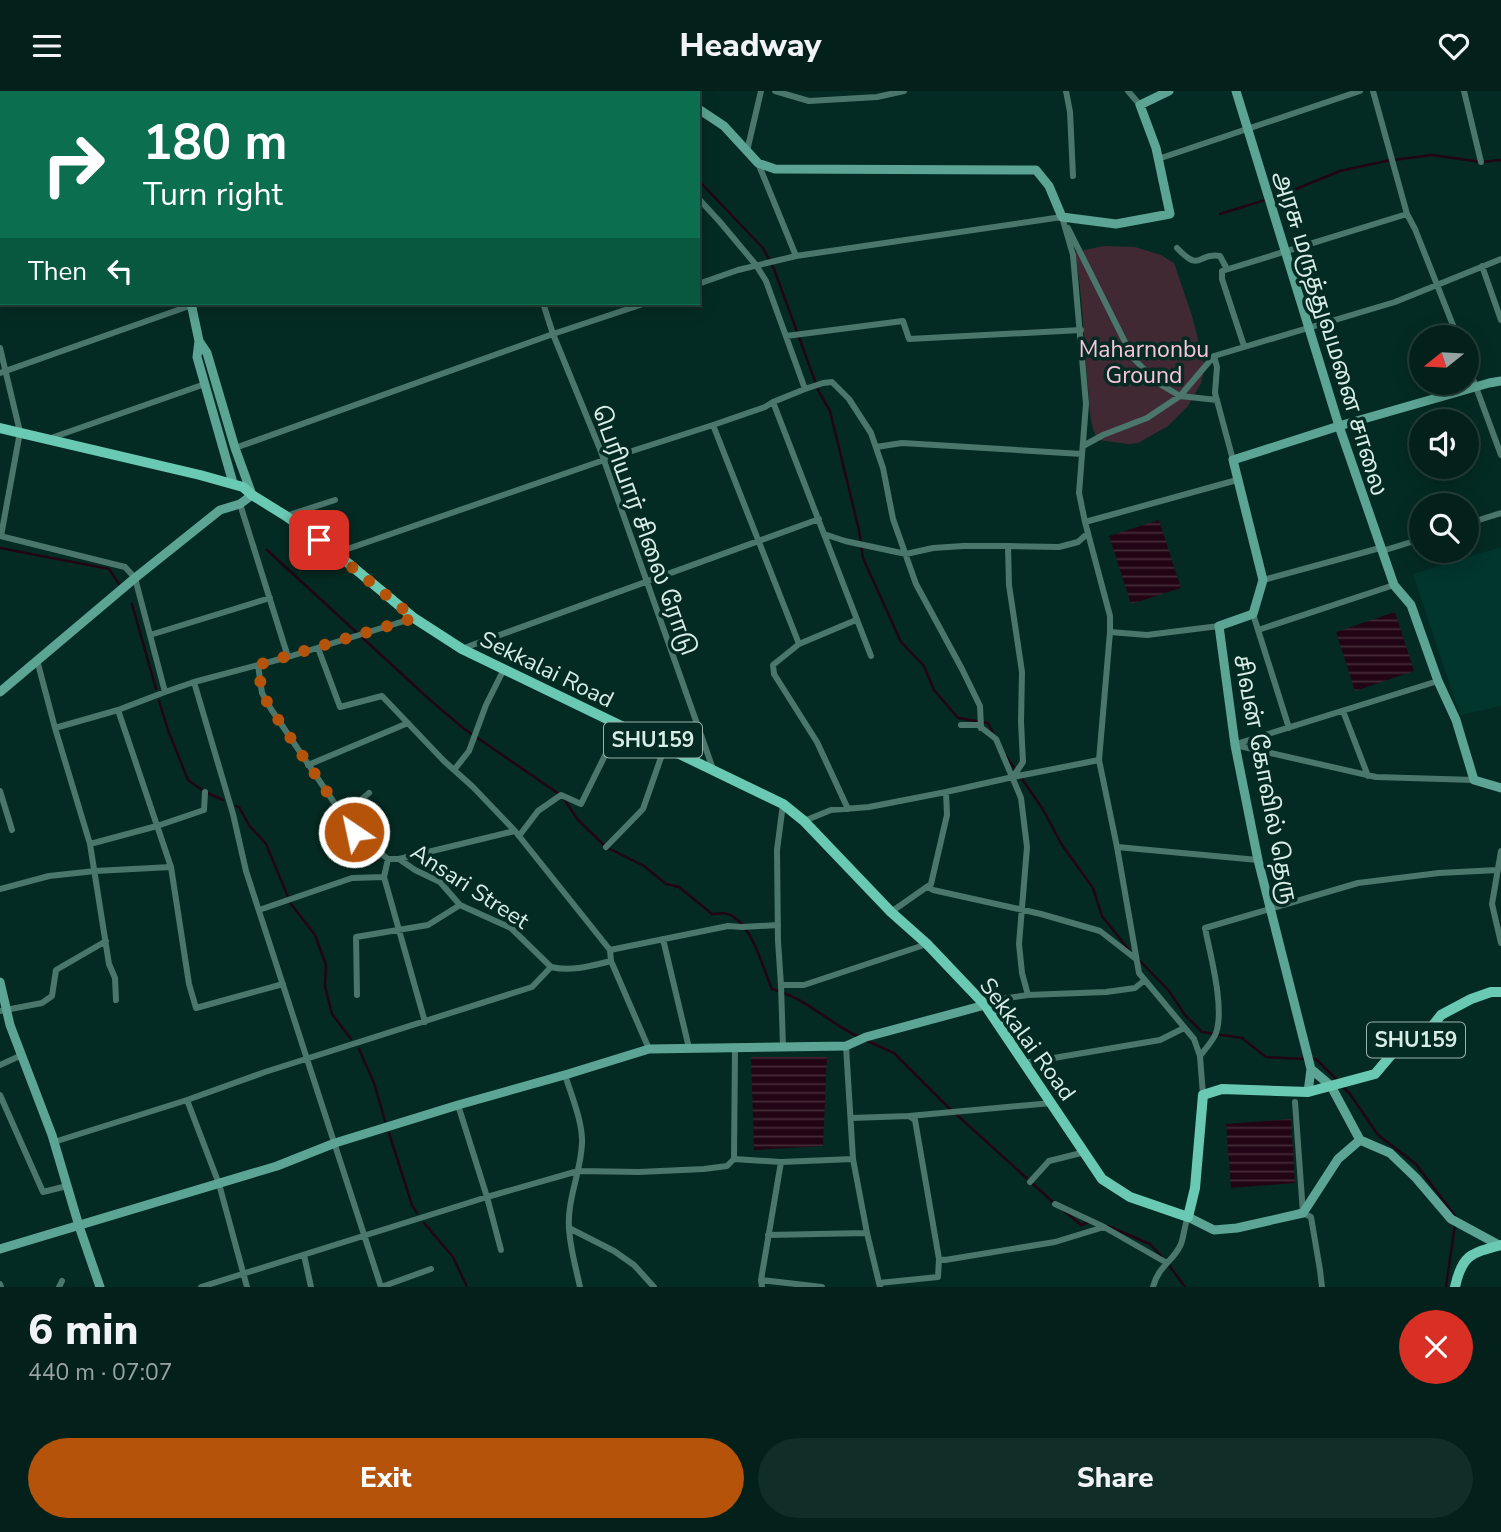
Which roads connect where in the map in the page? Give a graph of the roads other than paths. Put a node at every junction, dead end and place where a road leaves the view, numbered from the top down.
1 (761, 91) edge
2 (775, 91) edge
3 (904, 91) edge
4 (1066, 91) edge
5 (1128, 91) edge
6 (1169, 91) edge
7 (1236, 91) edge
8 (1360, 91) edge
9 (1373, 91) edge
10 (1464, 91) edge
11 (1140, 106) junction
12 (700, 111) edge
13 (1247, 129) junction
14 (747, 152) junction
15 (1158, 159) junction
16 (1481, 162) dead end
17 (758, 163) junction
18 (1073, 176) dead end
19 (700, 200) edge
20 (1407, 214) junction
21 (1062, 218) junction
22 (1177, 248) dead end
23 (1285, 251) junction
24 (796, 256) junction
25 (1501, 259) edge
26 (756, 265) junction
27 (1482, 267) junction
28 (1227, 269) junction
29 (700, 283) edge
30 (1437, 285) junction
31 (191, 305) edge
32 (194, 305) edge
33 (544, 305) edge
34 (640, 305) edge
35 (1501, 320) edge
36 (1453, 325) edge
37 (1308, 326) junction
38 (1081, 330) junction
39 (553, 334) junction
40 (786, 336) junction
41 (199, 341) junction
42 (1244, 346) junction
43 (0, 348) edge
44 (1214, 355) junction
45 (3, 371) edge
46 (1501, 381) edge
47 (205, 384) junction
48 (1479, 386) edge
49 (806, 388) junction
50 (1479, 393) edge
51 (1180, 395) junction
52 (1449, 395) edge
53 (1217, 400) junction
54 (773, 402) junction
55 (713, 425) junction
56 (1339, 426) junction
57 (0, 428) edge
58 (20, 432) junction
59 (48, 439) junction
60 (876, 447) junction
61 (235, 448) junction
62 (1083, 450) junction
63 (1501, 455) edge
64 (604, 460) junction
65 (1233, 460) junction
66 (1237, 480) junction
67 (233, 483) junction
68 (252, 495) junction
69 (335, 500) dead end
70 (240, 504) junction
71 (1501, 513) edge
72 (286, 516) junction
73 (819, 519) junction
74 (1479, 520) edge
75 (1085, 522) junction
76 (1088, 533) junction
77 (824, 534) junction
78 (0, 536) edge
79 (759, 541) junction
80 (1409, 542) edge
81 (1008, 546) junction
82 (1381, 550) junction
83 (336, 553) junction
84 (906, 554) junction
85 (135, 578) junction
86 (1263, 580) junction
87 (646, 583) junction
88 (1394, 585) junction
89 (270, 599) junction
90 (1253, 614) junction
91 (414, 618) junction
92 (856, 621) junction
93 (1219, 626) junction
94 (1258, 630) junction
95 (1111, 632) junction
96 (150, 635) junction
97 (799, 644) junction
98 (318, 648) junction
99 (462, 649) junction
100 (870, 656) dead end
101 (288, 657) junction
102 (37, 660) junction
103 (258, 665) junction
104 (504, 669) junction
105 (1438, 681) junction
106 (194, 683) junction
107 (0, 692) edge
108 (165, 692) junction
109 (118, 710) junction
110 (1343, 711) junction
111 (408, 723) junction
112 (620, 725) junction
113 (961, 725) dead end
114 (1289, 727) junction
115 (55, 728) junction
116 (981, 728) junction
117 (1235, 745) junction
118 (665, 746) junction
119 (1099, 760) junction
120 (308, 765) junction
121 (454, 769) junction
122 (713, 769) junction
123 (1013, 776) junction
124 (1368, 776) junction
125 (1474, 779) junction
126 (1501, 787) edge
127 (0, 791) edge
128 (205, 792) dead end
129 (946, 792) junction
130 (369, 793) dead end
131 (783, 804) junction
132 (848, 809) junction
133 (342, 815) junction
134 (804, 821) junction
135 (157, 826) junction
136 (12, 830) dead end
137 (517, 834) junction
138 (90, 844) junction
139 (606, 846) dead end
140 (1118, 847) junction
141 (1501, 851) edge
142 (388, 859) junction
143 (399, 859) junction
144 (1258, 860) junction
145 (171, 867) junction
146 (1497, 870) junction
147 (95, 871) junction
148 (384, 877) junction
149 (928, 887) junction
150 (0, 889) edge
151 (460, 905) junction
152 (1270, 908) junction
153 (259, 910) junction
154 (1022, 910) junction
155 (891, 912) junction
156 (778, 925) junction
157 (398, 928) junction
158 (663, 939) junction
159 (106, 941) junction
160 (1501, 943) edge
161 (927, 944) junction
162 (610, 950) junction
163 (1136, 959) junction
164 (611, 961) junction
165 (551, 967) junction
166 (1145, 980) junction
167 (0, 982) edge
168 (283, 984) junction
169 (781, 985) junction
170 (1501, 992) edge
171 (357, 995) dead end
172 (1028, 995) junction
173 (116, 1000) dead end
174 (985, 1005) junction
175 (3, 1011) edge
176 (425, 1022) junction
177 (1184, 1028) junction
178 (846, 1045) junction
179 (783, 1047) junction
180 (689, 1048) junction
181 (735, 1048) junction
182 (649, 1049) junction
183 (22, 1055) junction
184 (1200, 1056) junction
185 (307, 1060) junction
186 (1024, 1063) junction
187 (0, 1065) edge
188 (1311, 1069) junction
189 (565, 1075) junction
190 (1331, 1086) junction
191 (1308, 1092) junction
192 (0, 1095) edge
193 (1203, 1095) junction
194 (187, 1100) junction
195 (1295, 1102) dead end
196 (1052, 1103) junction
197 (458, 1105) junction
198 (909, 1115) junction
199 (851, 1118) junction
200 (1360, 1140) junction
201 (54, 1142) junction
202 (335, 1143) junction
203 (1085, 1152) junction
204 (734, 1159) junction
205 (853, 1159) junction
206 (781, 1162) junction
207 (578, 1171) junction
208 (1030, 1182) dead end
209 (219, 1184) junction
210 (67, 1186) junction
211 (487, 1197) junction
212 (1055, 1204) dead end
213 (1303, 1213) junction
214 (1188, 1217) junction
215 (79, 1226) junction
216 (1104, 1227) junction
217 (569, 1228) junction
218 (867, 1233) junction
219 (768, 1235) junction
220 (364, 1236) junction
221 (1500, 1245) edge
222 (0, 1249) edge
223 (501, 1250) dead end
224 (304, 1255) junction
225 (940, 1259) junction
226 (1167, 1263) junction
227 (431, 1269) dead end
228 (243, 1274) junction
229 (761, 1283) edge
230 (879, 1285) edge
231 (100, 1287) edge
232 (201, 1287) edge
233 (247, 1287) edge
234 (311, 1287) edge
235 (381, 1287) edge
236 (580, 1287) edge
237 (654, 1287) edge
238 (822, 1287) edge
239 (1153, 1287) edge
240 (1322, 1287) edge
241 (1455, 1287) edge

1 - 14 street
2 - 3 street
4 - 18 street
5 - 11 street
6 - 11 street
7 - 13 street, அரசு மருத்துவமனை சாலை
8 - 13 street
9 - 20 street
10 - 16 street
11 - 15 street
12 - 14 street
13 - 15 street
13 - 23 street, அரசு மருத்துவமனை சாலை
14 - 17 street
15 - 21 street
17 - 21 street
17 - 24 street
19 - 26 street
20 - 23 street
20 - 30 street
21 - 24 street
21 - 38 street
21 - 51 street
22 - 28 street
23 - 28 street
23 - 37 street, அரசு மருத்துவமனை சாலை
24 - 26 street
25 - 27 street
26 - 29 street
26 - 40 street
27 - 30 street
27 - 35 street
28 - 42 street
30 - 36 street
30 - 37 street
31 - 45 street
32 - 41 street
33 - 39 street, பெரியார் சிலை ரோடு
34 - 39 street
37 - 42 street
37 - 56 street, அரசு மருத்துவமனை சாலை
38 - 40 street
38 - 62 street
39 - 61 street
39 - 64 street, பெரியார் சிலை ரோடு
40 - 49 street
41 - 47 street
41 - 61 street
42 - 44 street
43 - 45 street
44 - 51 street
44 - 53 street
45 - 58 street
46 - 48 street
47 - 59 street
47 - 67 street
49 - 54 street
49 - 60 street
50 - 63 street
51 - 53 street
51 - 62 street
52 - 56 street
53 - 65 street
54 - 55 street
54 - 73 street
55 - 64 street
55 - 79 street
56 - 65 street
56 - 82 street, அரசு மருத்துவமனை சாலை
57 - 58 main road, Sekkalai Road / SHU159
58 - 59 main road, Sekkalai Road / SHU159
58 - 78 street
59 - 67 main road, Sekkalai Road / SHU159
60 - 62 street
60 - 84 street
61 - 68 street
62 - 75 street
64 - 83 street
64 - 87 street, பெரியார் சிலை ரோடு
65 - 66 street
66 - 75 street
66 - 86 street
67 - 68 main road, Sekkalai Road / SHU159
68 - 70 street
68 - 72 main road, Sekkalai Road / SHU159
69 - 72 street
70 - 85 street
70 - 89 street
71 - 74 street
72 - 83 main road, Sekkalai Road / SHU159
73 - 77 street
73 - 79 street
75 - 76 street
76 - 81 street
76 - 95 street
77 - 84 street
77 - 92 street
78 - 85 street
79 - 87 street
79 - 97 street
80 - 82 street
81 - 84 street
81 - 123 street
82 - 86 street
82 - 88 street, அரசு மருத்துவமனை சாலை
83 - 91 main road, Sekkalai Road / SHU159
84 - 116 street
85 - 96 street
85 - 102 street
86 - 90 street
87 - 99 street
87 - 122 street, பெரியார் சிலை ரோடு
88 - 94 street
88 - 105 street, அரசு மருத்துவமனை சாலை
89 - 96 street
89 - 101 street
90 - 93 street, சிவன் கோவில் தெரு
90 - 94 street
91 - 98 street
91 - 99 main road, Sekkalai Road / SHU159
92 - 97 street
92 - 100 street
93 - 95 street
93 - 117 street, சிவன் கோவில் தெரு
94 - 114 street
95 - 119 street
96 - 108 street
97 - 132 street
98 - 101 street
98 - 111 street
99 - 104 main road, Sekkalai Road / SHU159
101 - 103 street
102 - 107 street
102 - 115 street
103 - 106 street
103 - 120 street, Ansari Street
104 - 112 main road, Sekkalai Road / SHU159
104 - 121 street
105 - 110 street
105 - 125 street, அரசு மருத்துவமனை சாலை
106 - 108 street
106 - 153 street
108 - 109 street
109 - 115 street
109 - 135 street
110 - 114 street
110 - 124 street
111 - 120 street
111 - 121 street
112 - 118 main road, Sekkalai Road / SHU159
112 - 137 street
113 - 116 street
114 - 117 street
115 - 138 street
116 - 123 street
117 - 124 street
117 - 144 street, சிவன் கோவில் தெரு
118 - 122 main road, Sekkalai Road / SHU159
118 - 139 street
119 - 123 street
119 - 140 street
120 - 133 street, Ansari Street
121 - 137 street
122 - 131 main road, Sekkalai Road / SHU159
123 - 129 street
123 - 154 street
124 - 125 street
125 - 126 street
127 - 136 street
128 - 135 street
129 - 132 street
129 - 149 street
130 - 133 street
131 - 134 main road, Sekkalai Road / SHU159
131 - 156 street
132 - 134 street
133 - 142 street, Ansari Street
134 - 155 main road, Sekkalai Road / SHU159
135 - 138 street
135 - 145 street
137 - 143 street
137 - 162 street
138 - 147 street
140 - 144 street
140 - 163 street
141 - 146 street
142 - 143 street, Ansari Street
142 - 148 street
143 - 151 street, Ansari Street
144 - 152 street, சிவன் கோவில் தெரு
145 - 147 street
145 - 168 street
146 - 152 street
146 - 160 street
147 - 150 street
147 - 159 street
148 - 153 street
148 - 157 street
149 - 154 street
149 - 155 street
151 - 157 street
151 - 165 street, Ansari Street
152 - 184 street
152 - 188 street, சிவன் கோவில் தெரு
153 - 168 street
154 - 163 street
154 - 172 street
155 - 161 main road, Sekkalai Road / SHU159
156 - 158 street
156 - 169 street
157 - 171 street
157 - 176 street
158 - 162 street
158 - 180 street
159 - 173 street
159 - 175 street
161 - 169 street
161 - 174 main road, Sekkalai Road / SHU159
162 - 164 street
163 - 166 street
164 - 165 street
164 - 182 street
165 - 176 street
166 - 172 street
166 - 177 street
167 - 175 street
168 - 185 street
169 - 179 street
170 - 190 main road, SHU159
172 - 174 street
174 - 178 street
174 - 186 main road, Sekkalai Road / SHU159
175 - 183 street
176 - 185 street
177 - 184 street
177 - 186 street
178 - 179 street
178 - 199 street
179 - 181 street
180 - 181 street
180 - 182 street
181 - 204 street
182 - 189 street
183 - 187 street
183 - 201 street
184 - 193 street
185 - 194 street
185 - 202 street
186 - 196 main road, Sekkalai Road / SHU159
188 - 190 street
188 - 191 street
189 - 197 street
189 - 207 street
190 - 191 main road, SHU159
190 - 200 street
191 - 193 main road, SHU159
192 - 210 street
193 - 214 main road
194 - 201 street
194 - 209 street
195 - 213 street
196 - 198 street
196 - 203 main road, Sekkalai Road / SHU159
197 - 202 street
197 - 211 street
198 - 199 street
198 - 225 street
199 - 205 street
200 - 213 street
200 - 221 street
201 - 210 street
202 - 209 street
202 - 220 street
203 - 208 street
203 - 214 main road, Sekkalai Road / SHU159
204 - 206 street
204 - 207 street
205 - 206 street
205 - 218 street
206 - 219 street
207 - 211 street
207 - 217 street
209 - 215 street
209 - 228 street
210 - 215 street
211 - 220 street
211 - 223 street
212 - 216 street
213 - 214 street
213 - 240 street
214 - 226 street
215 - 222 street
215 - 231 street
216 - 225 street
216 - 226 street
217 - 236 street
217 - 237 street
218 - 219 street
218 - 230 street
219 - 229 street
220 - 224 street
220 - 235 street
221 - 241 main road
224 - 228 street
224 - 234 street
225 - 230 street
226 - 239 street
227 - 235 street
228 - 232 street
228 - 233 street
229 - 238 street

